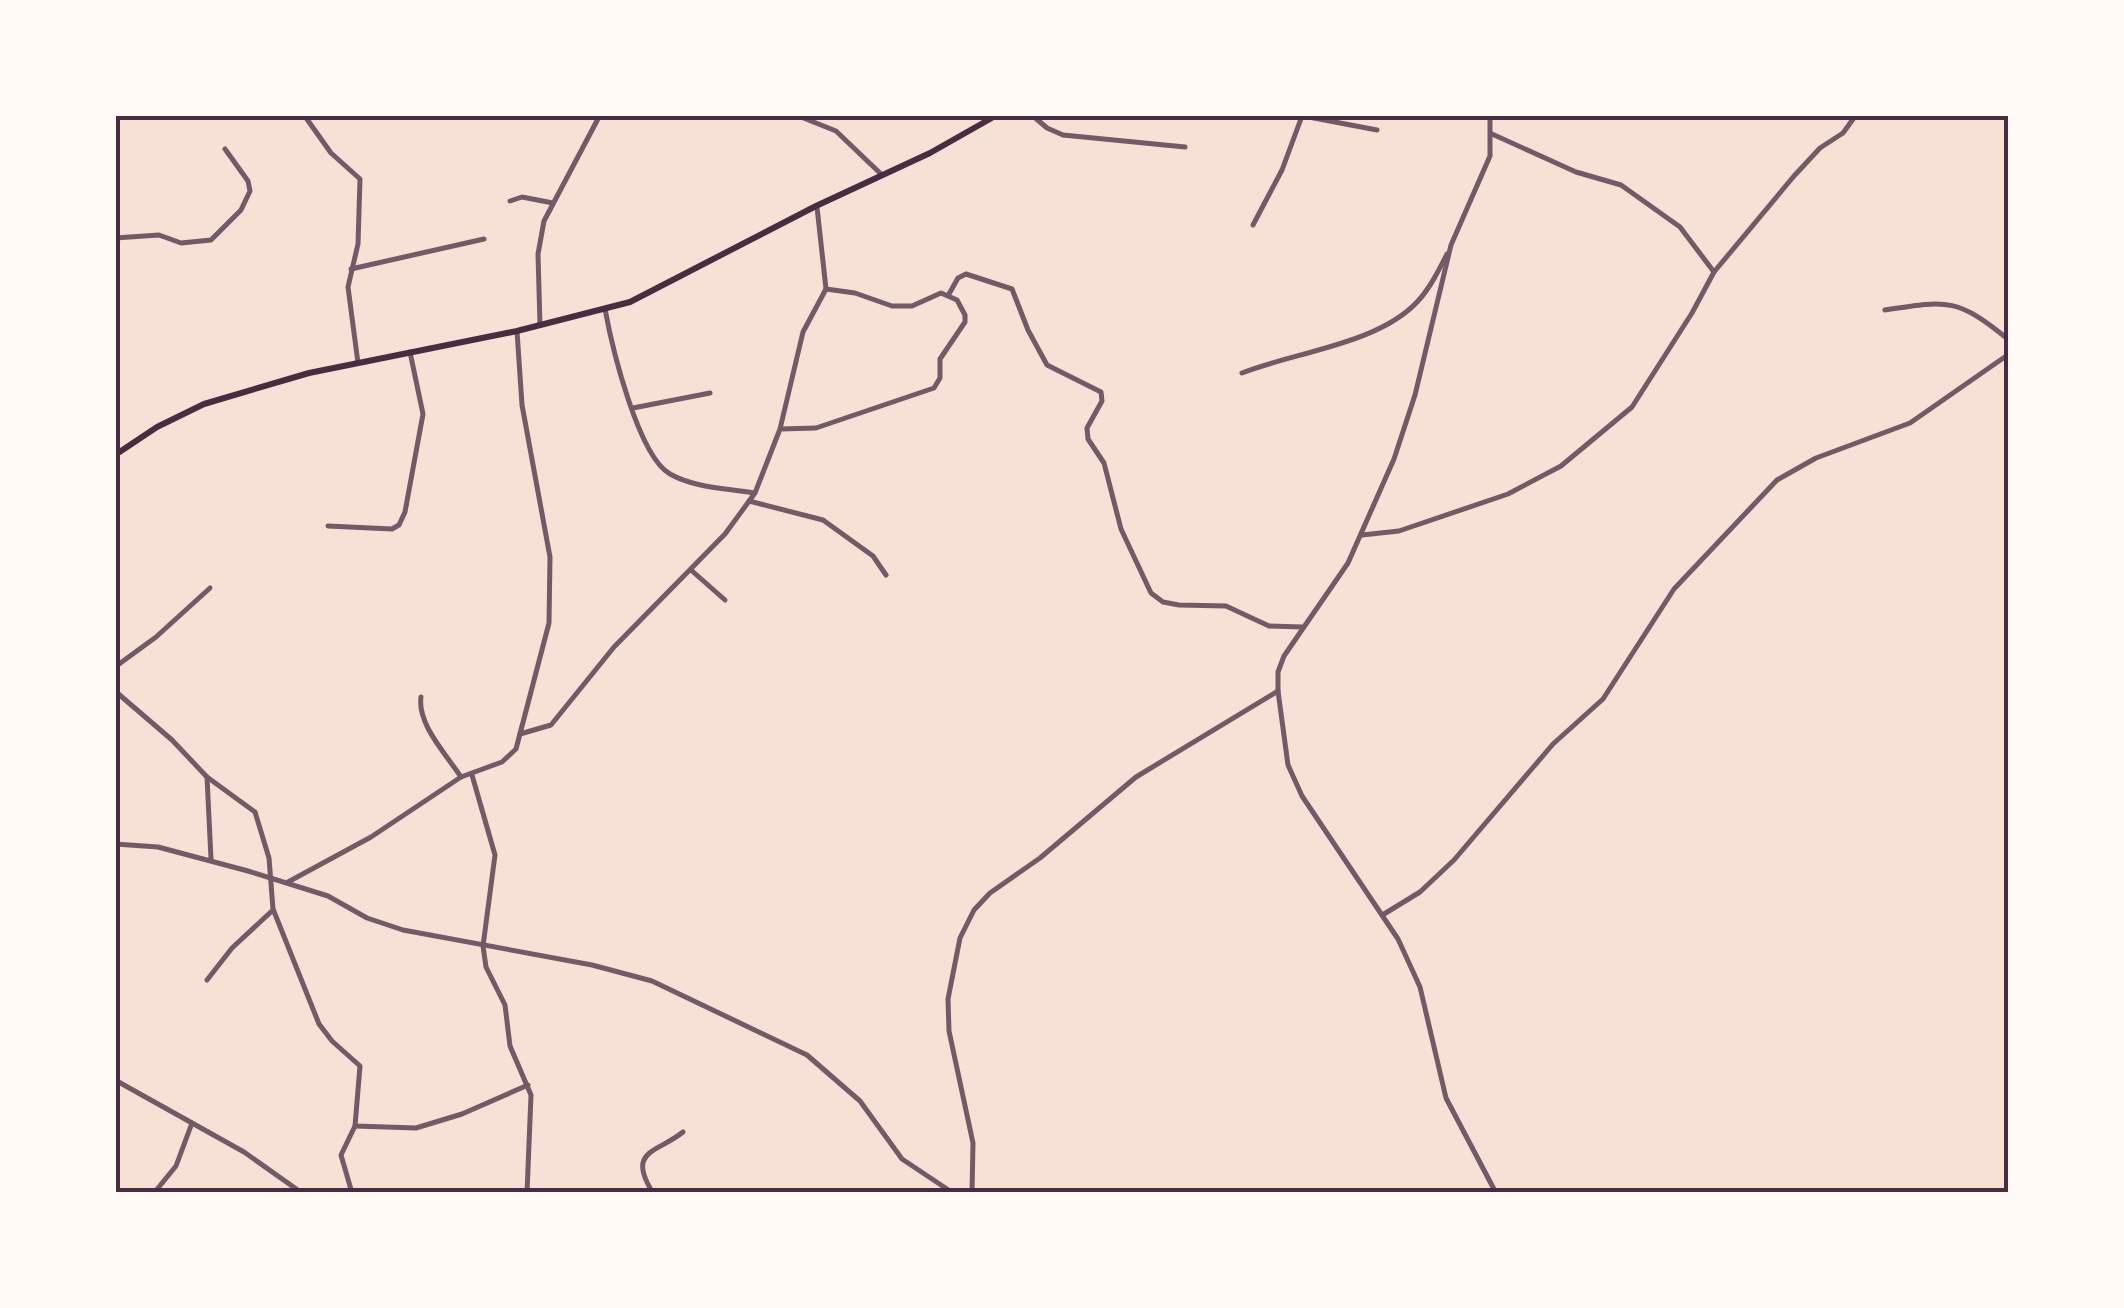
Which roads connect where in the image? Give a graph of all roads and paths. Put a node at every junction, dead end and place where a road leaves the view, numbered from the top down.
1 (304, 115) edge
2 (600, 115) edge
3 (796, 115) edge
4 (998, 115) edge
5 (1032, 115) edge
6 (1300, 115) edge
7 (1490, 115) edge
8 (1856, 115) edge
9 (1378, 130) dead end
10 (1492, 134) junction
11 (1184, 146) dead end
12 (225, 149) dead end
13 (883, 176) junction
14 (510, 201) dead end
15 (553, 203) junction
16 (816, 206) junction
17 (1253, 225) dead end
18 (115, 238) edge
19 (484, 239) dead end
20 (1452, 245) junction
21 (115, 248) edge
22 (115, 264) edge
23 (351, 269) junction
24 (1714, 272) junction
25 (826, 290) junction
26 (949, 294) junction
27 (604, 309) junction
28 (1885, 310) dead end
29 (540, 325) junction
30 (517, 331) junction
31 (2009, 340) edge
32 (410, 352) junction
33 (2009, 354) edge
34 (358, 363) junction
35 (1242, 373) dead end
36 (710, 393) dead end
37 (633, 408) junction
38 (780, 428) junction
39 (115, 455) edge
40 (755, 493) junction
41 (748, 501) junction
42 (328, 526) dead end
43 (1362, 536) junction
44 (691, 570) junction
45 (886, 575) dead end
46 (210, 588) dead end
47 (725, 600) dead end
48 (1302, 628) junction
49 (115, 667) edge
50 (115, 691) edge
51 (1278, 692) junction
52 (421, 697) dead end
53 (520, 734) junction
54 (472, 774) junction
55 (207, 777) junction
56 (462, 778) junction
57 (115, 844) edge
58 (210, 860) junction
59 (271, 879) junction
60 (286, 884) junction
61 (273, 909) junction
62 (1384, 914) junction
63 (482, 946) junction
64 (207, 980) dead end
65 (115, 1080) edge
66 (528, 1085) junction
67 (192, 1124) junction
68 (355, 1126) junction
69 (683, 1132) dead end
70 (154, 1193) edge
71 (302, 1193) edge
72 (352, 1193) edge
73 (527, 1193) edge
74 (653, 1193) edge
75 (953, 1193) edge
76 (972, 1193) edge
77 (1496, 1193) edge

1 - 23 street
2 - 15 street
3 - 13 street
4 - 13 main road
5 - 11 street
6 - 9 street
6 - 17 street
7 - 10 street
8 - 24 street
10 - 20 street
10 - 24 street
12 - 18 street
13 - 16 main road
14 - 15 street
15 - 29 street
16 - 25 street
16 - 27 main road
19 - 23 street
20 - 35 street
20 - 43 street
21 - 22 street
23 - 34 street
24 - 43 street
25 - 26 street
25 - 38 street
26 - 38 street
26 - 48 street
27 - 29 main road
27 - 37 street
28 - 31 street
29 - 30 main road
30 - 32 main road
30 - 53 street
32 - 34 main road
32 - 42 street
33 - 62 street
34 - 39 main road
36 - 37 street
37 - 40 street
38 - 40 street
40 - 41 street
41 - 44 street
41 - 45 street
43 - 48 street
44 - 47 street
44 - 53 street
46 - 49 street
48 - 51 street
50 - 55 street
51 - 62 street
51 - 76 street
52 - 56 street
53 - 54 street
54 - 56 street
54 - 63 street
55 - 58 street
55 - 59 street
56 - 60 street
57 - 58 street
58 - 59 street
59 - 60 street
59 - 61 street
60 - 63 street
61 - 64 street
61 - 68 street
62 - 77 street
63 - 66 street
63 - 75 street
65 - 67 street
66 - 68 street
66 - 73 street
67 - 70 street
67 - 71 street
68 - 72 street
69 - 74 street

